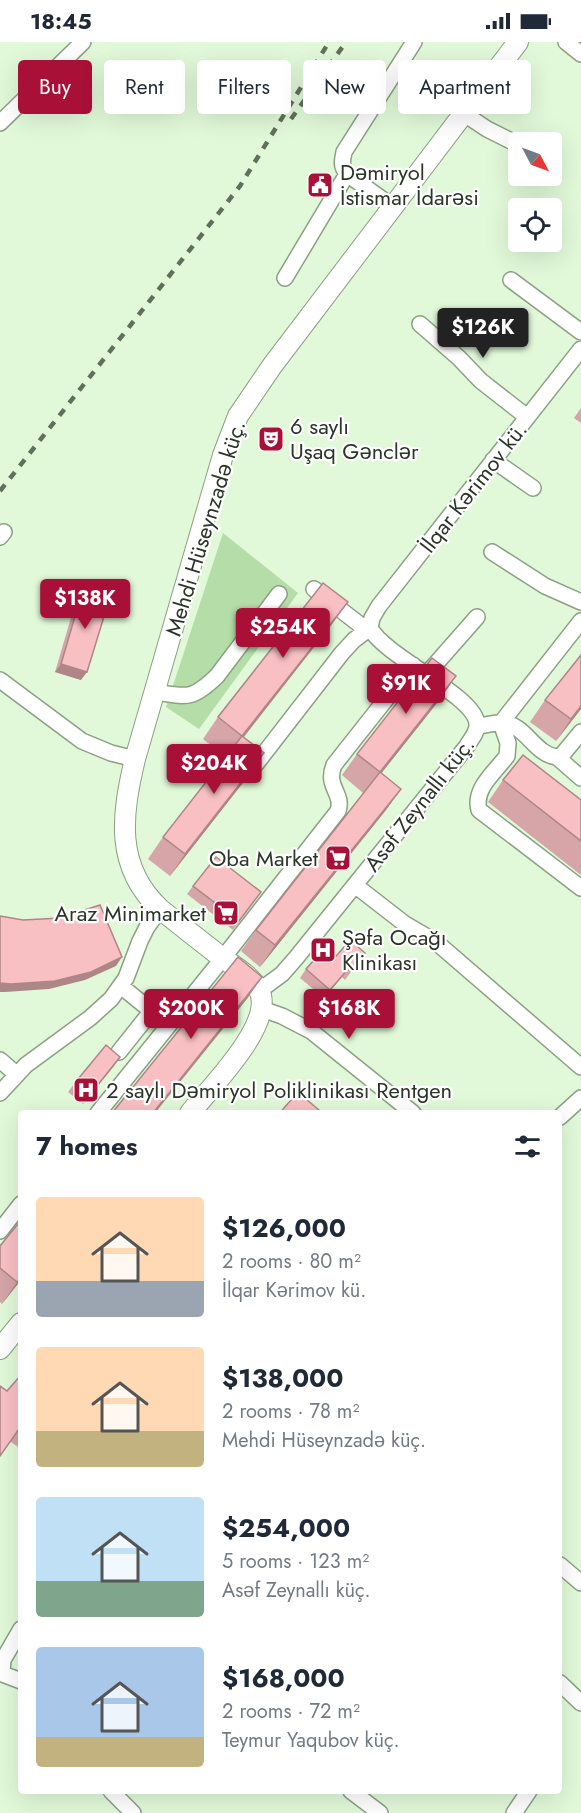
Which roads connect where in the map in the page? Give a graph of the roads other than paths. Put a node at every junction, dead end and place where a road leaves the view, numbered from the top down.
1 (83, 42) edge
2 (414, 42) edge
3 (518, 42) edge
4 (566, 42) edge
5 (581, 54) edge
6 (504, 60) edge
7 (462, 114) edge
8 (464, 114) edge
9 (0, 123) edge
10 (508, 140) edge
11 (347, 174) junction
12 (393, 207) junction
13 (285, 278) dead end
14 (511, 279) dead end
15 (420, 324) dead end
16 (581, 332) edge
17 (581, 349) edge
18 (527, 417) junction
19 (494, 460) junction
20 (533, 488) dead end
21 (492, 552) dead end
22 (314, 589) dead end
23 (279, 594) dead end
24 (581, 602) edge
25 (477, 617) dead end
26 (581, 621) edge
27 (370, 628) junction
28 (413, 665) junction
29 (426, 675) junction
30 (0, 680) edge
31 (155, 692) junction
32 (501, 723) junction
33 (478, 726) junction
34 (581, 732) edge
35 (557, 757) junction
36 (135, 759) junction
37 (256, 764) edge
38 (581, 778) edge
39 (356, 886) junction
40 (581, 888) edge
41 (160, 909) junction
42 (223, 958) junction
43 (122, 987) junction
44 (260, 1000) junction
45 (119, 1052) dead end
46 (0, 1060) edge
47 (581, 1067) edge
48 (16, 1074) junction
49 (0, 1093) edge
50 (581, 1098) edge
51 (100, 1110) edge
52 (192, 1110) edge
53 (409, 1110) edge
54 (562, 1115) edge
55 (18, 1208) edge
56 (0, 1231) edge
57 (18, 1326) edge
58 (3, 1340) edge
59 (562, 1567) edge
60 (581, 1583) edge
61 (18, 1634) edge
62 (1, 1673) edge
63 (18, 1680) edge
64 (562, 1685) edge
65 (581, 1701) edge
66 (114, 1794) edge
67 (355, 1794) edge
68 (527, 1794) edge
69 (133, 1813) edge
70 (380, 1813) edge
71 (514, 1813) edge

1 - 9 street
2 - 11 street
3 - 6 main road, Mehdi Hüseynzadə küç.
4 - 5 street
7 - 12 main road, Mehdi Hüseynzadə küç.
8 - 10 street
11 - 12 street
11 - 13 street
12 - 31 main road, Mehdi Hüseynzadə küç.
14 - 16 street
15 - 18 street
17 - 18 street, İlqar Kərimov kü.
18 - 19 street, İlqar Kərimov kü.
19 - 20 street
19 - 27 street, İlqar Kərimov kü.
21 - 24 street
22 - 27 street, Asəf Zeynallı küç.
23 - 31 street
25 - 29 street
26 - 32 street, Asəf Zeynallı küç.
27 - 28 street, Asəf Zeynallı küç.
27 - 37 street
28 - 29 street, Asəf Zeynallı küç.
28 - 42 street
29 - 33 street, Asəf Zeynallı küç.
30 - 36 street
31 - 36 main road, Mehdi Hüseynzadə küç.
32 - 33 street
32 - 35 street
32 - 40 street
33 - 39 street, Asəf Zeynallı küç.
34 - 35 street
35 - 38 street
36 - 41 main road, Mehdi Hüseynzadə küç.
39 - 44 street, Asəf Zeynallı küç.
39 - 47 street
41 - 42 main road
41 - 43 street
42 - 44 main road
42 - 51 street
43 - 45 street
43 - 48 street
44 - 52 main road, Asəf Zeynallı küç.
44 - 53 street
46 - 48 street
48 - 49 street
50 - 54 street
55 - 56 street
57 - 58 main road
59 - 60 street
61 - 62 street
62 - 63 street
64 - 65 street
66 - 69 street
67 - 70 street
68 - 71 street

